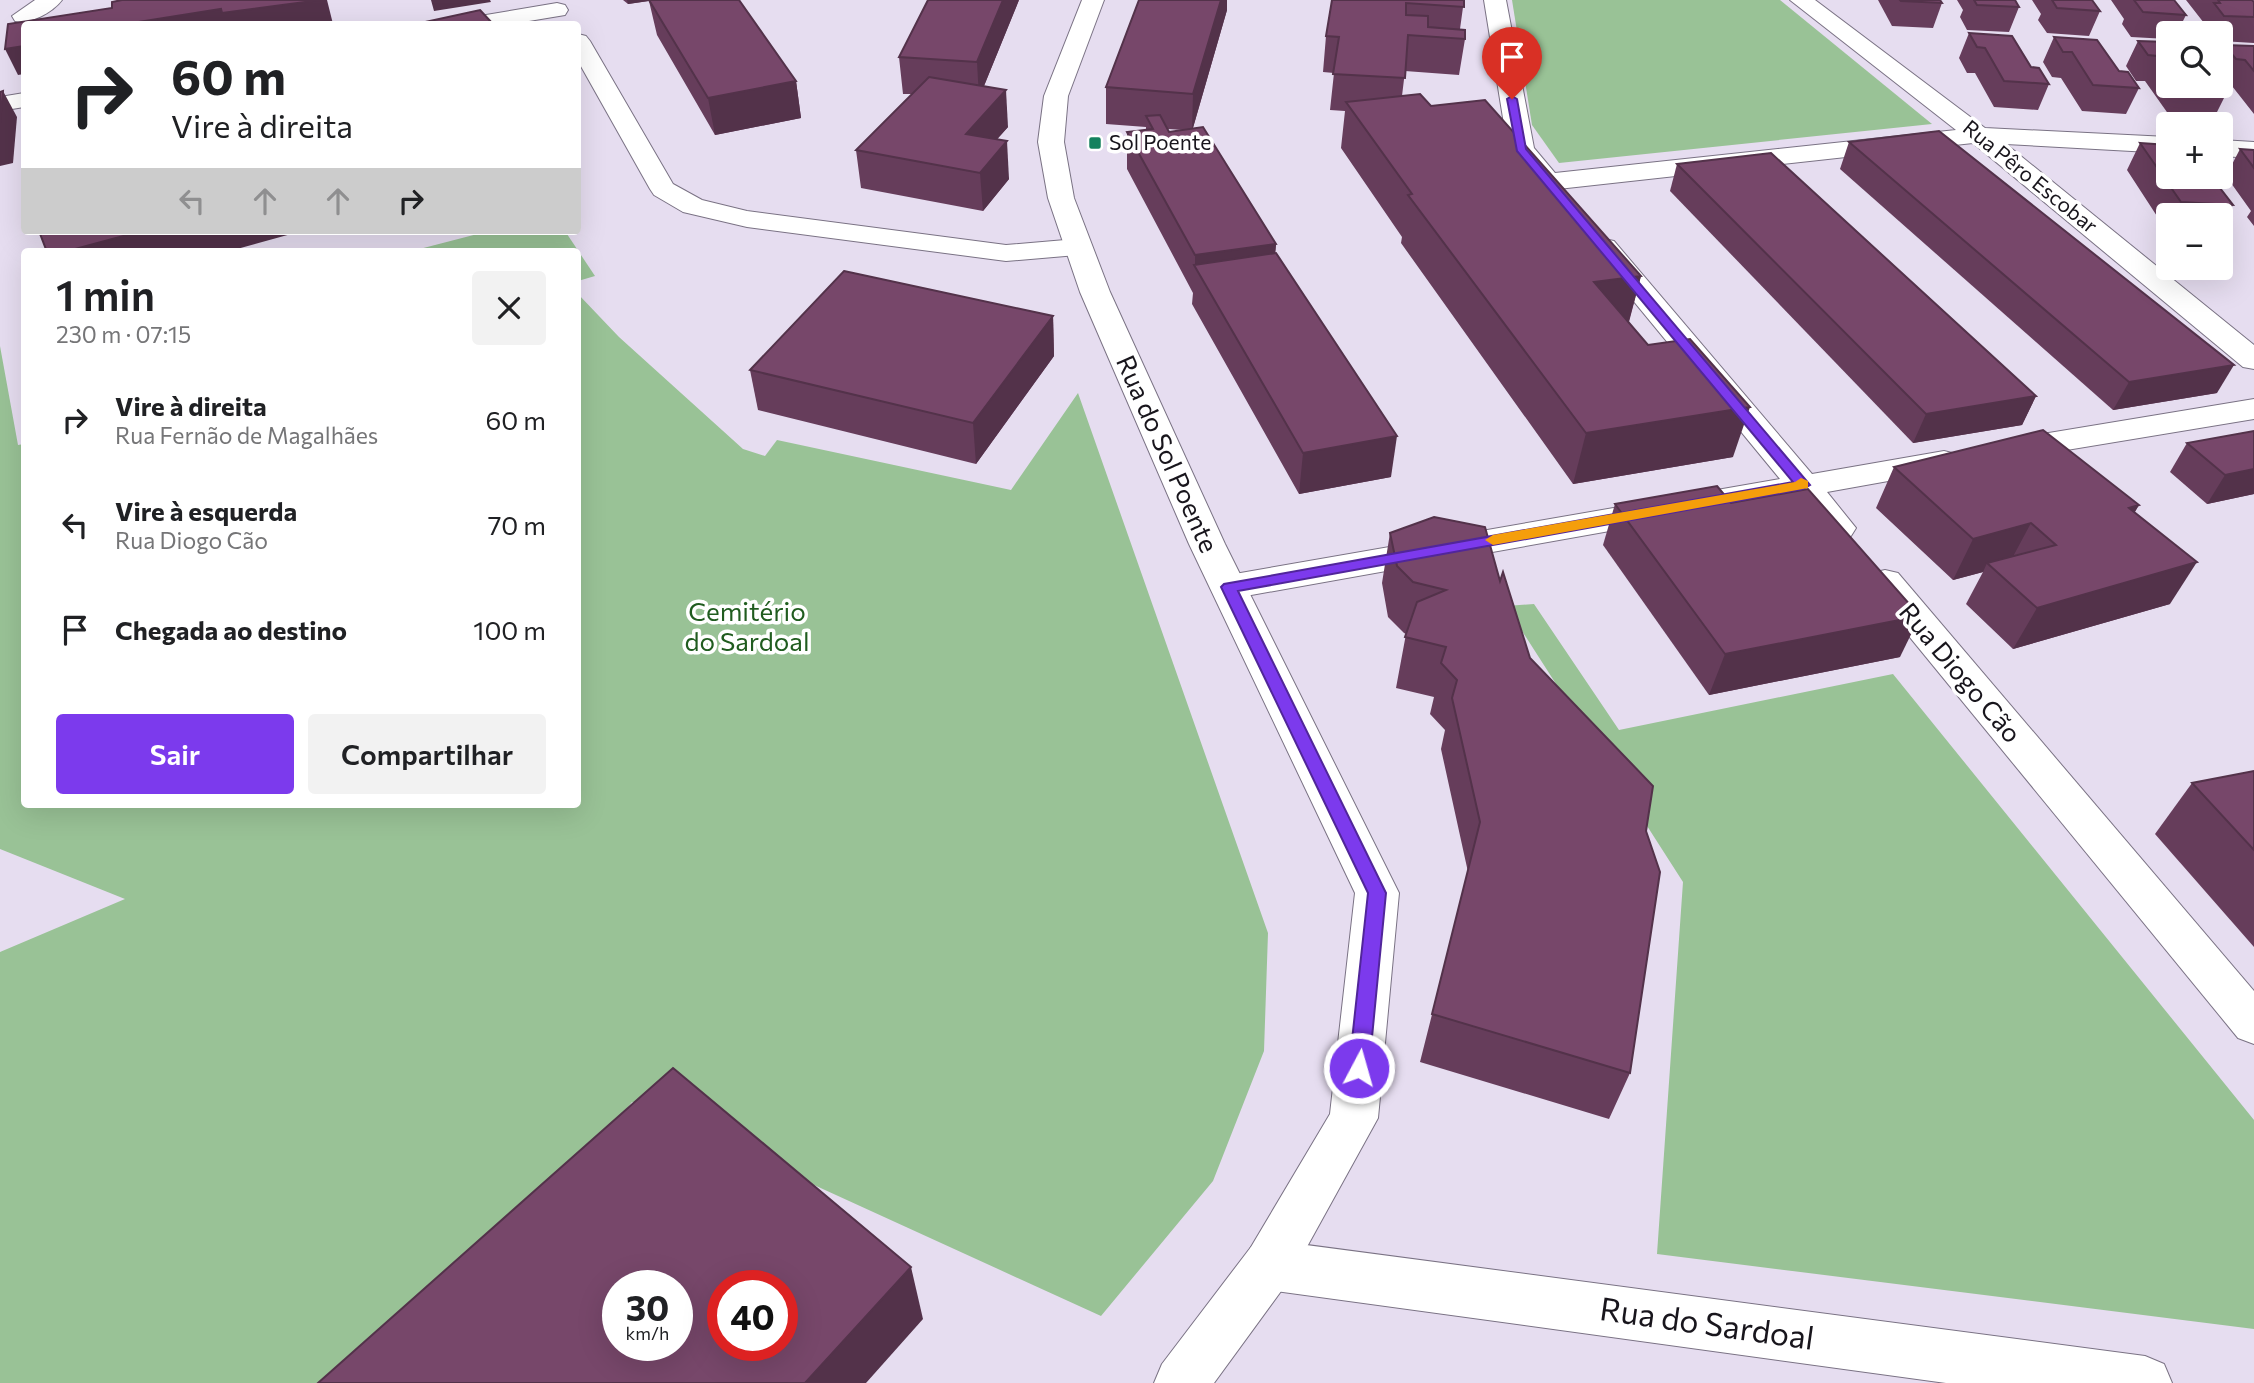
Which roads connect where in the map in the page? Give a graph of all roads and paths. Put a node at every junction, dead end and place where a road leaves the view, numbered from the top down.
1 (51, 0) edge
2 (1093, 0) edge
3 (1495, 0) edge
4 (1801, 0) edge
5 (559, 12) edge
6 (23, 16) dead end
7 (495, 21) edge
8 (581, 46) edge
9 (21, 100) edge
10 (0, 104) edge
11 (1979, 135) junction
12 (2156, 144) edge
13 (2233, 149) edge
14 (2254, 150) edge
15 (1549, 182) junction
16 (1077, 247) junction
17 (2254, 360) edge
18 (2254, 409) edge
19 (1803, 485) junction
20 (1229, 587) junction
21 (2254, 1024) edge
22 (1269, 1265) junction
23 (1181, 1383) edge
24 (2145, 1383) edge

1 - 6 street
2 - 16 street, Rua do Sol Poente
3 - 15 street, Rua Diogo Cão
4 - 11 street, Rua Pêro Escobar
5 - 7 street
8 - 16 street
9 - 10 street
11 - 12 street
11 - 15 street
11 - 17 street, Rua Pêro Escobar
13 - 14 street
15 - 19 street, Rua Diogo Cão
16 - 20 street, Rua do Sol Poente
18 - 19 street
19 - 20 street
19 - 21 street, Rua Diogo Cão
20 - 22 street, Rua do Sol Poente
22 - 23 street, Rua do Sol Poente
22 - 24 street, Rua do Sardoal

